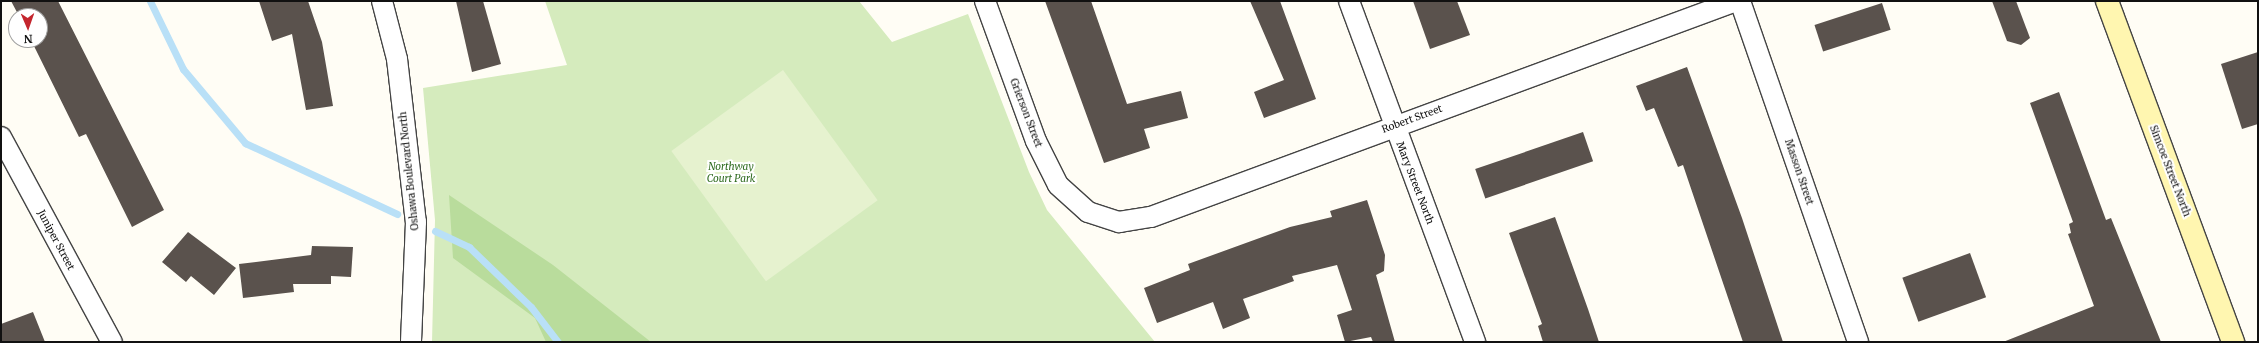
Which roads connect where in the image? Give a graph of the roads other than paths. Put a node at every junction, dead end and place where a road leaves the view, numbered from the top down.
1 (382, 1) edge
2 (985, 1) edge
3 (1349, 1) edge
4 (1736, 1) edge
5 (1740, 1) edge
6 (2108, 1) edge
7 (1393, 126) junction
8 (1, 137) edge
9 (1088, 212) joint
10 (112, 342) edge
11 (411, 342) edge
12 (1475, 342) edge
13 (1858, 342) edge
14 (2233, 342) edge

1 - 11 street, Oshawa Boulevard North
2 - 9 street, Grierson Street
3 - 7 street, Mary Street North
4 - 7 street, Robert Street
5 - 13 street, Masson Street
6 - 14 main road, Simcoe Street North
7 - 9 street, Robert Street
7 - 12 street, Mary Street North
8 - 10 street, Juniper Street

